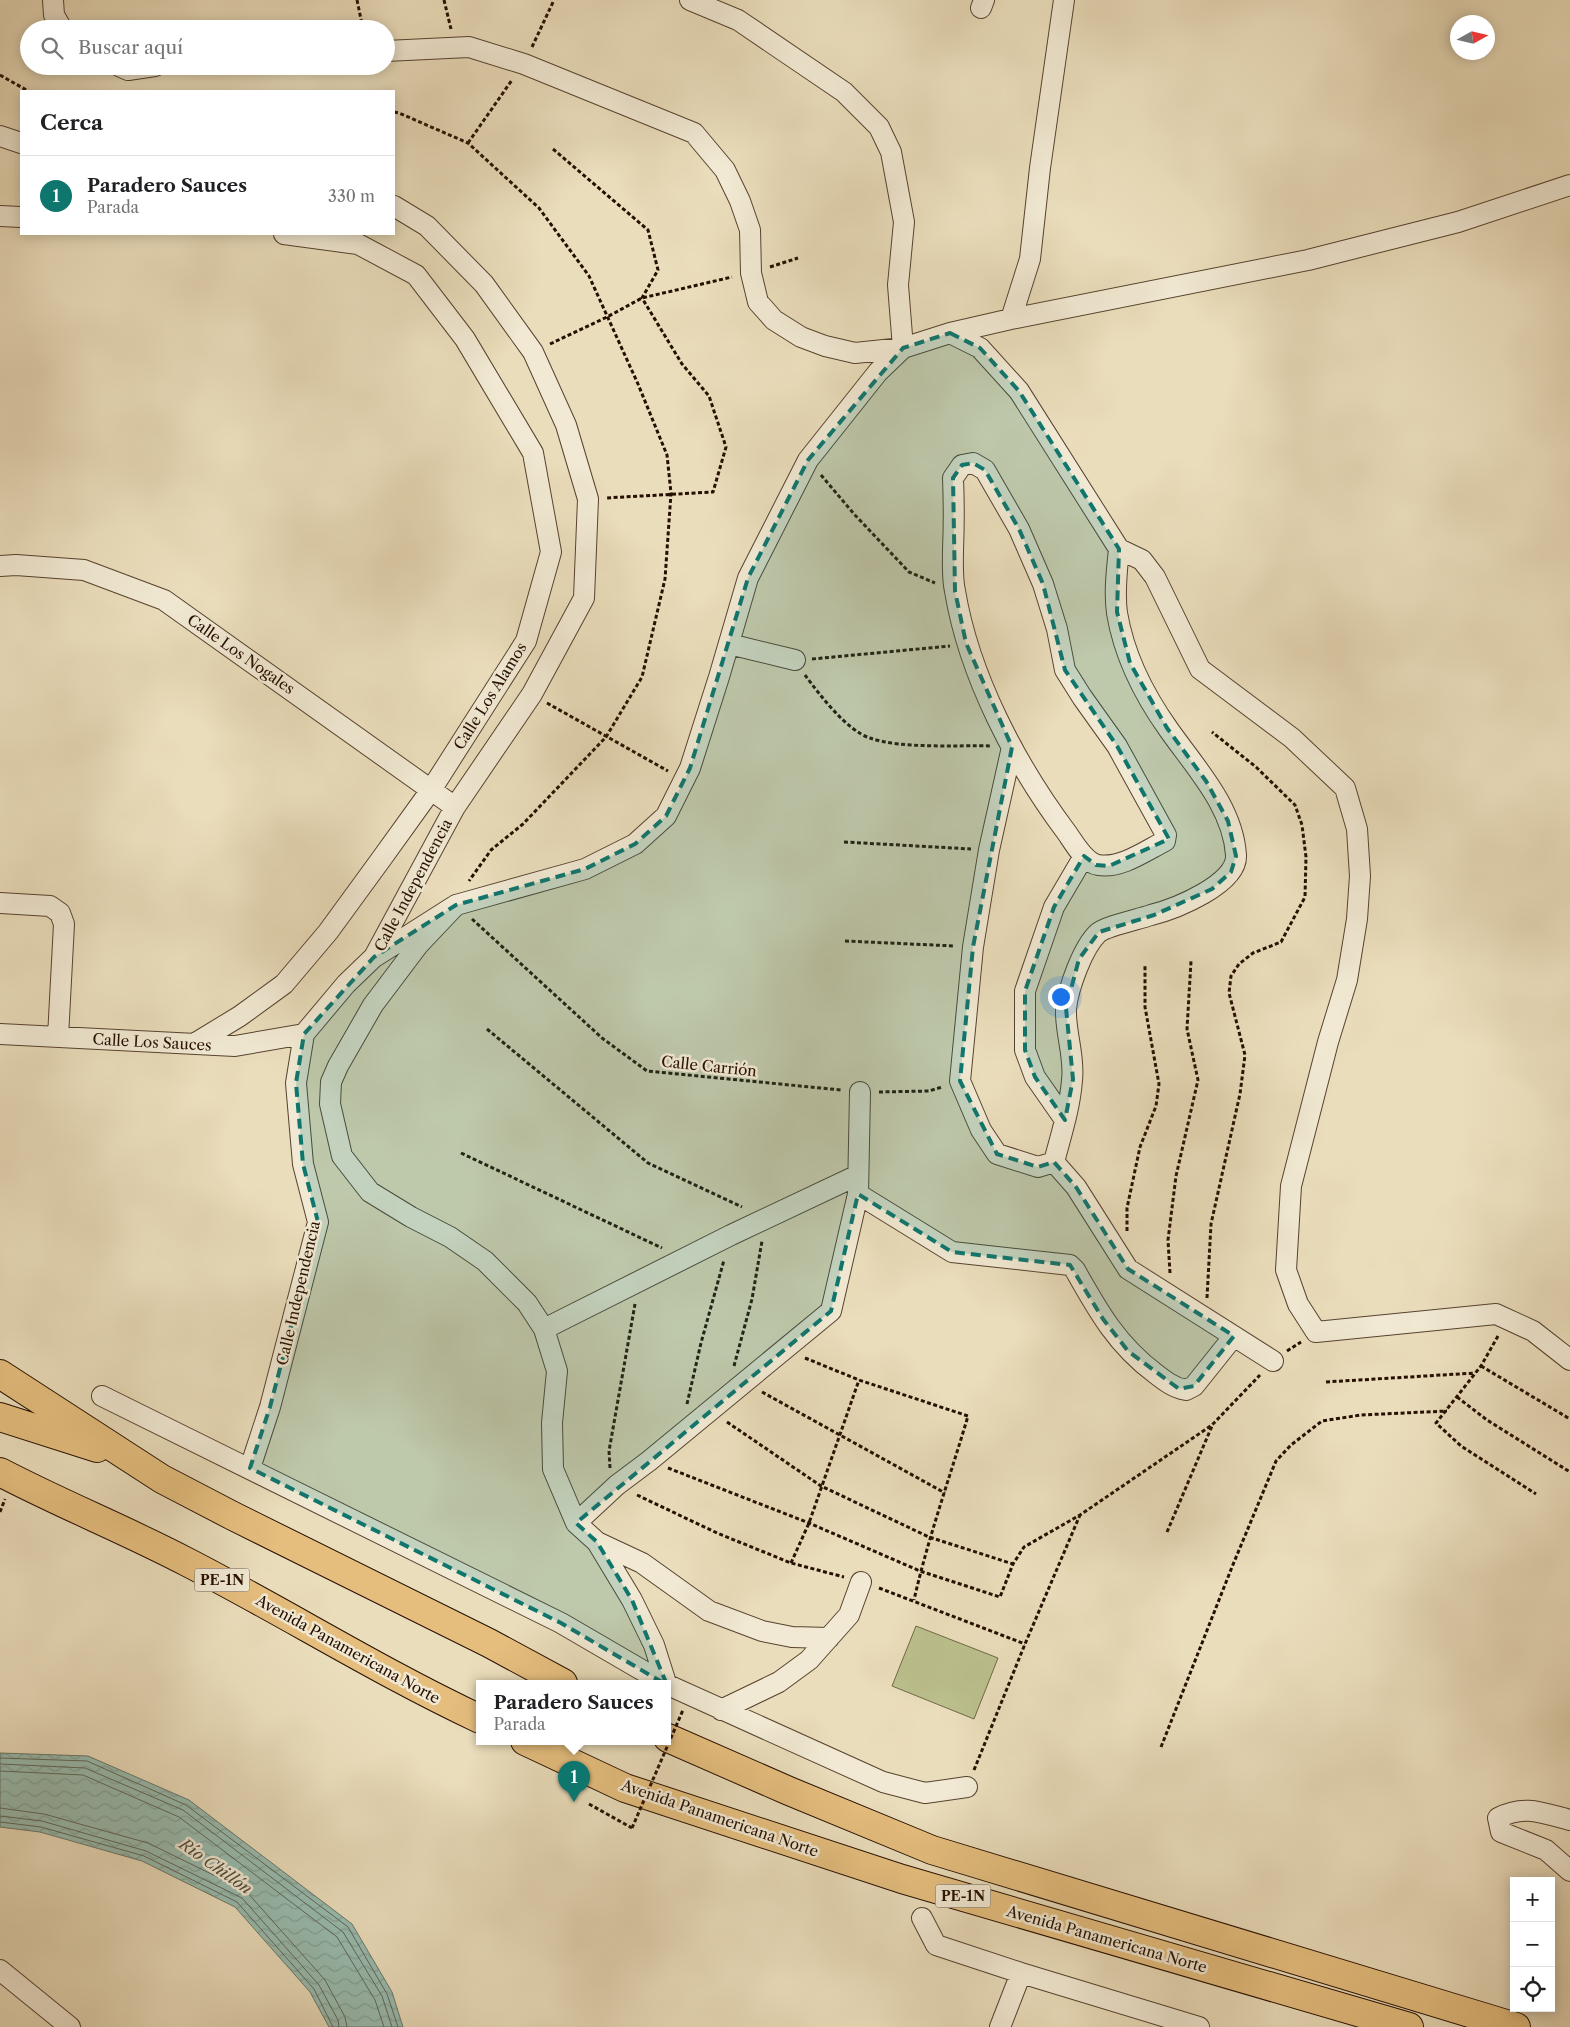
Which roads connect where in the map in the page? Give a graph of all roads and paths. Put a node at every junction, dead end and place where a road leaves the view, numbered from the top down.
1 (54, 0) edge
2 (357, 0) edge
3 (444, 0) edge
4 (690, 0) edge
5 (1064, 0) edge
6 (57, 20) edge
7 (361, 20) edge
8 (455, 48) junction
9 (395, 51) edge
10 (0, 76) edge
11 (26, 90) edge
12 (0, 136) edge
13 (20, 143) edge
14 (553, 148) dead end
15 (1570, 184) edge
16 (395, 207) edge
17 (0, 216) edge
18 (20, 217) edge
19 (291, 235) edge
20 (798, 258) dead end
21 (751, 273) junction
22 (642, 298) junction
23 (1011, 319) junction
24 (950, 333) junction
25 (903, 348) junction
26 (533, 352) junction
27 (808, 460) junction
28 (588, 499) junction
29 (1119, 549) junction
30 (0, 566) edge
31 (955, 591) junction
32 (729, 644) junction
33 (966, 644) junction
34 (795, 660) junction
35 (532, 694) junction
36 (1212, 732) dead end
37 (1012, 747) junction
38 (684, 780) junction
39 (431, 790) junction
40 (455, 808) junction
41 (844, 842) dead end
42 (990, 850) junction
43 (1084, 856) junction
44 (0, 903) edge
45 (456, 905) junction
46 (845, 941) dead end
47 (973, 947) junction
48 (374, 957) junction
49 (1191, 961) dead end
50 (1145, 966) dead end
51 (487, 1029) dead end
52 (0, 1034) edge
53 (304, 1034) junction
54 (58, 1037) junction
55 (194, 1044) junction
56 (960, 1081) junction
57 (860, 1092) junction
58 (1065, 1120) junction
59 (461, 1153) dead end
60 (1054, 1162) junction
61 (858, 1184) junction
62 (766, 1219) junction
63 (1127, 1234) dead end
64 (731, 1235) junction
65 (684, 1259) junction
66 (639, 1281) junction
67 (1171, 1296) junction
68 (1206, 1318) junction
69 (1508, 1320) junction
70 (544, 1329) junction
71 (1316, 1332) junction
72 (1234, 1336) junction
73 (783, 1349) junction
74 (1570, 1360) edge
75 (1273, 1361) junction
76 (1481, 1366) junction
77 (1475, 1373) junction
78 (0, 1374) edge
79 (859, 1380) junction
80 (743, 1382) junction
81 (1326, 1382) dead end
82 (102, 1396) dead end
83 (726, 1396) junction
84 (1458, 1397) junction
85 (710, 1410) junction
86 (1447, 1411) junction
87 (0, 1417) edge
88 (1570, 1419) edge
89 (1212, 1425) junction
90 (840, 1434) junction
91 (679, 1436) junction
92 (129, 1458) junction
93 (649, 1461) junction
94 (250, 1468) junction
95 (0, 1472) edge
96 (1570, 1472) edge
97 (617, 1485) junction
98 (820, 1486) junction
99 (945, 1493) junction
100 (1536, 1494) dead end
101 (1080, 1515) junction
102 (576, 1523) junction
103 (809, 1523) junction
104 (1167, 1532) dead end
105 (930, 1537) junction
106 (597, 1542) junction
107 (791, 1563) junction
108 (1013, 1564) junction
109 (920, 1571) junction
110 (861, 1582) junction
111 (914, 1600) junction
112 (829, 1638) junction
113 (1025, 1644) junction
114 (558, 1680) edge
115 (659, 1680) edge
116 (665, 1680) edge
117 (671, 1686) edge
118 (683, 1710) dead end
119 (721, 1710) junction
120 (476, 1717) edge
121 (671, 1738) edge
122 (671, 1739) edge
123 (534, 1745) edge
124 (668, 1745) edge
125 (1161, 1747) dead end
126 (967, 1787) joint
127 (589, 1804) dead end
128 (1570, 1820) edge
129 (1570, 1871) edge
130 (922, 1918) dead end
131 (0, 1970) edge
132 (1021, 1973) junction
133 (70, 2027) edge
134 (1000, 2027) edge
135 (1199, 2027) edge
136 (1409, 2027) edge
137 (1516, 2027) edge

1 - 6 street
2 - 7 path
3 - 8 path
4 - 25 street
5 - 23 street
8 - 9 street
8 - 21 street
10 - 11 path
12 - 13 street
14 - 22 path
15 - 23 street
16 - 26 street, Calle Independencia
17 - 18 street
19 - 39 street, Calle Los Alamos
20 - 21 path
21 - 22 path
21 - 25 street
22 - 26 path
22 - 28 path
23 - 24 street
24 - 25 street
24 - 29 street
25 - 27 street
26 - 28 street, Calle Independencia
27 - 31 path
27 - 32 street
28 - 35 street, Calle Independencia
29 - 58 street
29 - 71 street
30 - 39 street, Calle Los Nogales
31 - 33 street
31 - 43 street
32 - 34 street
32 - 38 street
33 - 34 path
33 - 37 street
34 - 37 path
35 - 38 path
35 - 40 street, Calle Independencia
36 - 68 path
37 - 42 street
37 - 43 street
38 - 45 street
39 - 40 street, Calle Los Nogales
39 - 55 street, Calle Los Alamos
40 - 48 street, Calle Independencia
41 - 42 path
42 - 47 street
43 - 58 street
44 - 54 street
45 - 48 street
45 - 57 path, Calle Carrión
45 - 70 street
46 - 47 path
47 - 56 street
48 - 53 street, Calle Independencia
49 - 67 path
50 - 63 path
51 - 62 path
52 - 54 street, Calle Los Sauces
53 - 55 street, Calle Los Sauces
53 - 94 street, Calle Independencia
54 - 55 street, Calle Los Sauces
56 - 57 path, Calle Carrión
56 - 60 street
57 - 61 street
58 - 60 street
59 - 65 path
60 - 67 street
61 - 62 street
61 - 72 street
61 - 73 street
62 - 64 street
62 - 83 path
64 - 65 street
64 - 91 path
65 - 66 street
66 - 70 street
66 - 97 path
67 - 68 street
68 - 72 street
69 - 71 street
69 - 74 street
69 - 76 path
70 - 102 street
71 - 75 path
72 - 75 street
73 - 79 path
73 - 80 street
75 - 89 path
76 - 77 path
76 - 88 path
77 - 81 path
77 - 84 path
78 - 92 highway
79 - 90 path
79 - 99 path
80 - 83 street
80 - 90 path
82 - 94 street
83 - 85 street
84 - 86 path
84 - 96 path
85 - 91 street
85 - 98 path
86 - 100 path
86 - 125 path
87 - 92 highway
89 - 101 path
89 - 104 path
90 - 98 path
90 - 99 path
91 - 93 street
92 - 114 highway
93 - 97 street
93 - 103 path
94 - 115 street
95 - 120 highway, Avenida Panamericana Norte / PE-1N
97 - 102 street
97 - 107 path
98 - 103 path
98 - 105 path
99 - 105 path
101 - 108 path
101 - 113 path
102 - 106 street
103 - 107 path
103 - 109 path
105 - 108 path
105 - 109 path
106 - 112 street
106 - 116 street
107 - 110 path
108 - 109 path
109 - 111 path
110 - 111 path
110 - 112 street
111 - 113 path
112 - 119 street
113 - 126 path
117 - 119 street
118 - 121 path, bridge
119 - 126 street
122 - 137 highway, PE-1N
123 - 136 highway, Avenida Panamericana Norte / PE-1N
124 - 127 path, bridge
128 - 129 street
130 - 132 street
131 - 133 street
132 - 134 street
132 - 135 street

